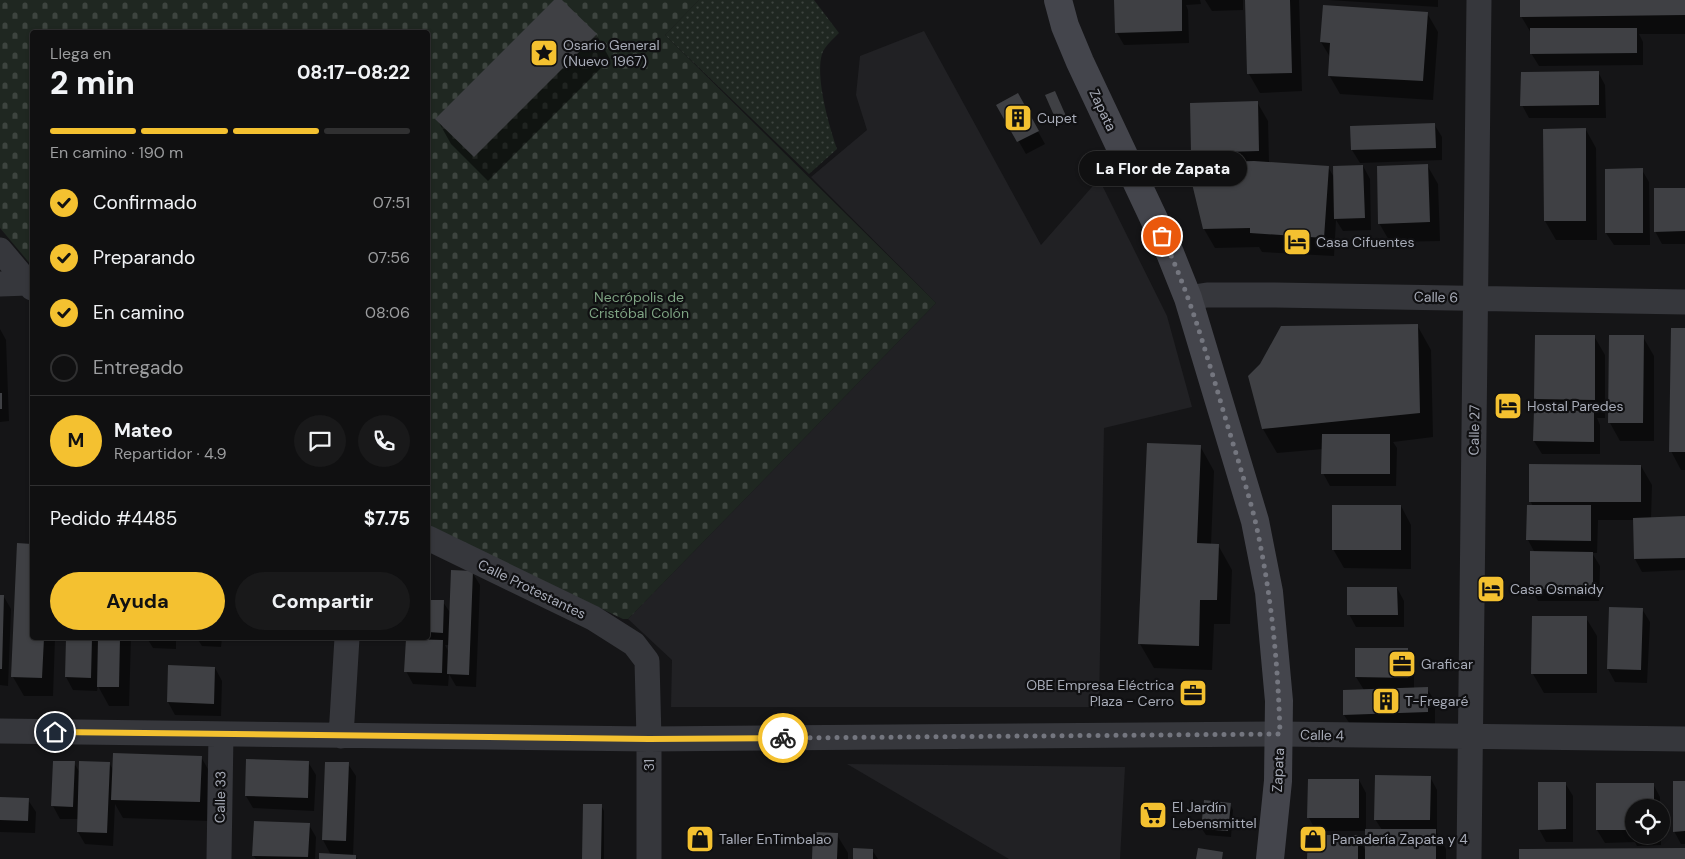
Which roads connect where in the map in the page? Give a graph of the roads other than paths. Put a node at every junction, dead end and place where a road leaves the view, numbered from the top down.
1 (1058, 0) edge
2 (1479, 0) edge
3 (0, 250) edge
4 (0, 284) edge
5 (30, 286) edge
6 (1477, 297) junction
7 (1188, 298) junction
8 (1685, 302) edge
9 (430, 539) edge
10 (347, 640) edge
11 (634, 644) joint
12 (0, 731) edge
13 (220, 734) junction
14 (1280, 734) junction
15 (341, 736) junction
16 (1469, 736) junction
17 (1685, 738) edge
18 (649, 739) junction
19 (219, 859) edge
20 (649, 859) edge
21 (1270, 859) edge
22 (1469, 859) edge

1 - 7 main road, Zapata
2 - 6 street, Calle 27
3 - 5 street
4 - 5 street
6 - 7 street, Calle 6
6 - 8 street, Calle 6
6 - 16 street, Calle 27
7 - 14 main road, Zapata
9 - 11 street, Calle Protestantes
10 - 15 street
11 - 18 street, 31
12 - 13 street, Calle 4
13 - 15 street, Calle 4
13 - 19 street, Calle 33
14 - 16 street, Calle 4
14 - 18 street, Calle 4
14 - 21 main road, Zapata
15 - 18 street, Calle 4
16 - 17 street, Calle 4
16 - 22 street, Calle 27
18 - 20 street, 31

